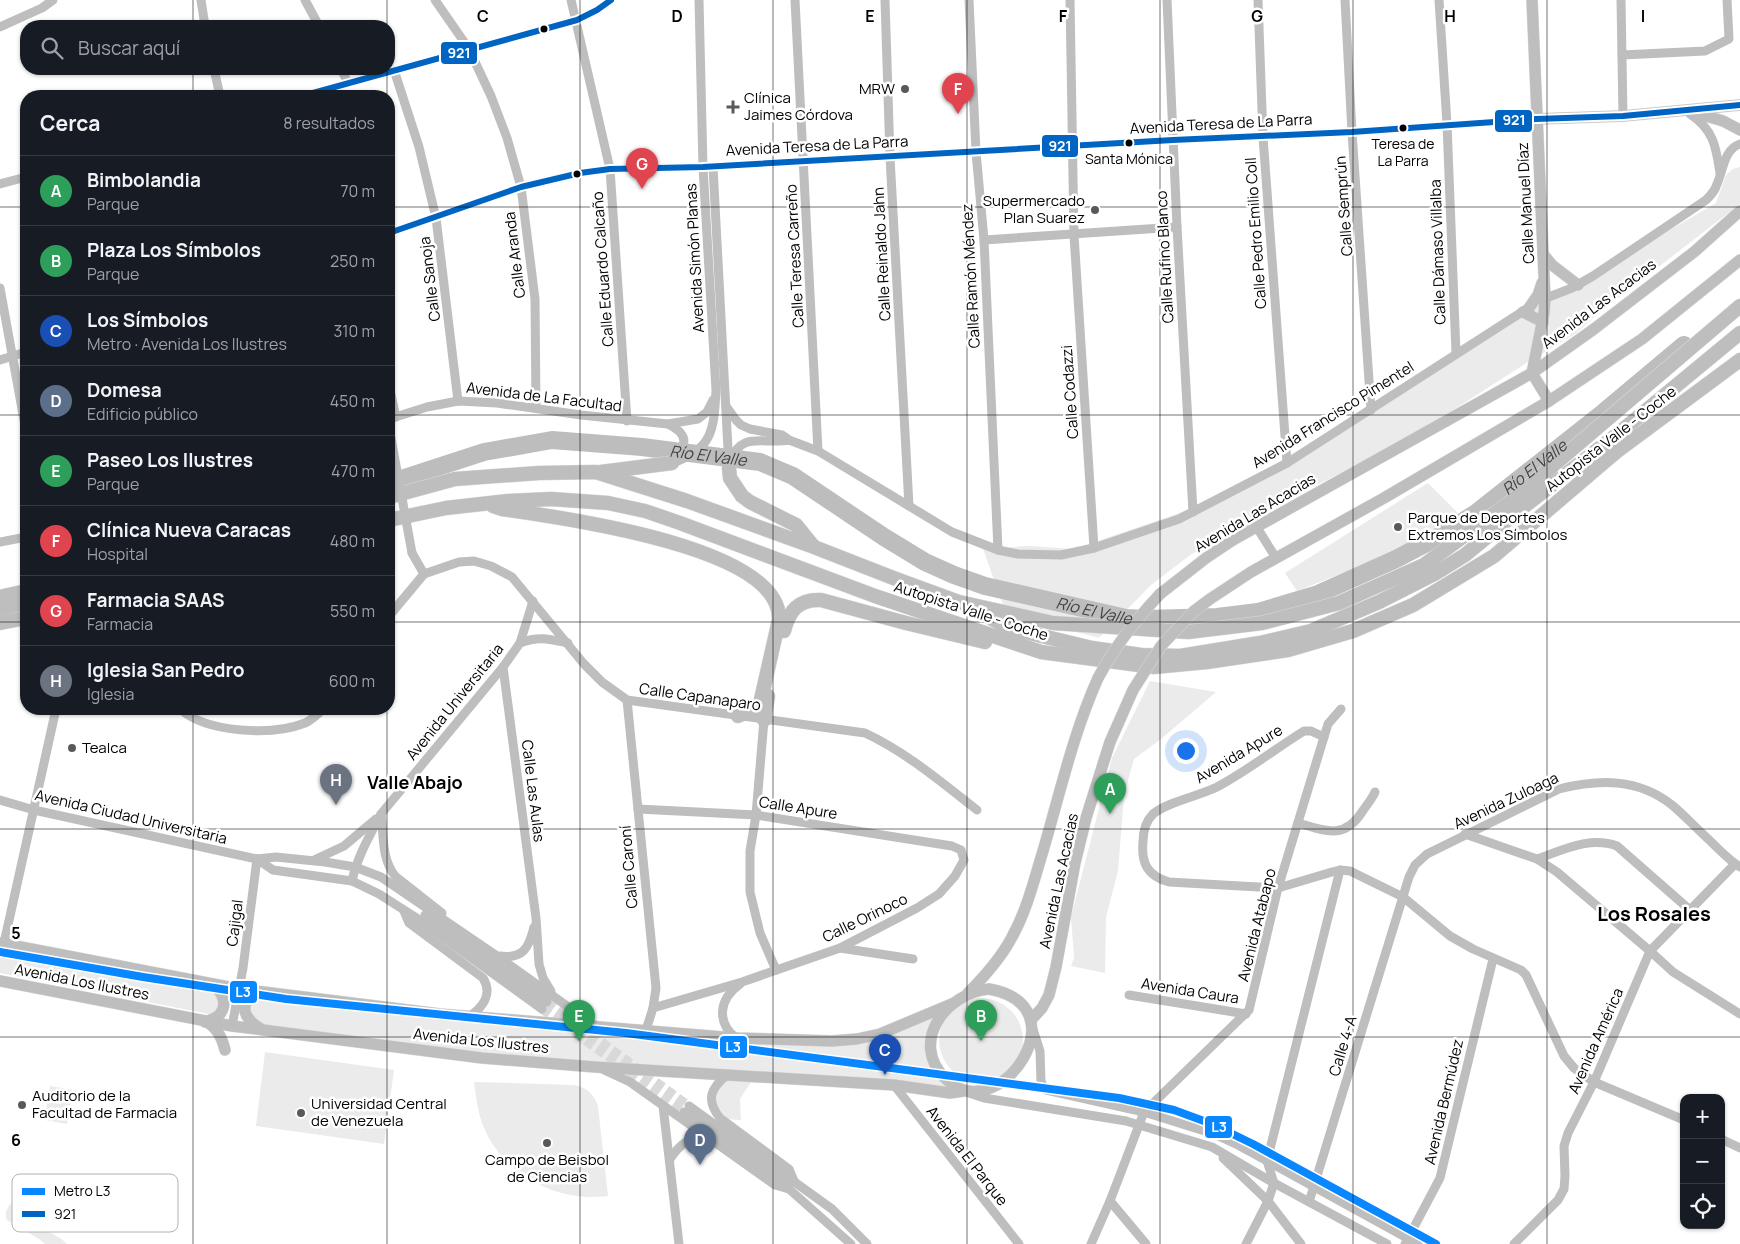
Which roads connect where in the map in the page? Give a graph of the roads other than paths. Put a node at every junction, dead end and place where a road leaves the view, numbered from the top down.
1 (53, 0) edge
2 (202, 0) edge
3 (305, 0) edge
4 (435, 0) edge
5 (571, 0) edge
6 (611, 0) edge
7 (699, 0) edge
8 (796, 0) edge
9 (884, 0) edge
10 (969, 0) edge
11 (1070, 0) edge
12 (1167, 0) edge
13 (1258, 0) edge
14 (1345, 0) edge
15 (1439, 0) edge
16 (1532, 0) edge
17 (1621, 0) edge
18 (1727, 0) edge
19 (204, 20) edge
20 (316, 20) edge
21 (577, 20) junction
22 (0, 26) edge
23 (469, 49) junction
24 (1622, 55) junction
25 (395, 70) edge
26 (395, 73) edge
27 (215, 75) edge
28 (343, 75) edge
29 (376, 75) edge
30 (348, 83) junction
31 (219, 90) edge
32 (325, 90) edge
33 (1740, 105) edge
34 (1684, 110) junction
35 (1623, 116) junction
36 (1536, 119) junction
37 (1447, 124) junction
38 (1740, 130) edge
39 (1352, 132) junction
40 (1263, 137) junction
41 (1173, 140) junction
42 (1740, 144) edge
43 (1073, 146) junction
44 (976, 152) junction
45 (890, 157) junction
46 (804, 161) junction
47 (708, 167) junction
48 (610, 169) junction
49 (1720, 176) junction
50 (20, 179) edge
51 (0, 184) edge
52 (521, 187) junction
53 (1740, 211) edge
54 (436, 218) junction
55 (1177, 227) junction
56 (395, 231) edge
57 (1074, 235) junction
58 (984, 240) junction
59 (1543, 254) junction
60 (1740, 260) edge
61 (1544, 274) junction
62 (1578, 285) junction
63 (0, 288) edge
64 (1545, 298) junction
65 (1740, 306) edge
66 (1526, 310) junction
67 (1543, 322) junction
68 (1740, 333) edge
69 (20, 354) edge
70 (1456, 354) junction
71 (12, 356) junction
72 (0, 360) edge
73 (1737, 364) edge
74 (1532, 373) junction
75 (716, 390) junction
76 (20, 399) edge
77 (458, 401) junction
78 (1549, 401) junction
79 (726, 406) junction
80 (536, 408) junction
81 (1371, 410) junction
82 (395, 417) edge
83 (627, 421) junction
84 (668, 424) junction
85 (788, 440) junction
86 (818, 451) junction
87 (395, 460) edge
88 (672, 463) junction
89 (1286, 463) junction
90 (729, 468) junction
91 (596, 472) junction
92 (499, 476) junction
93 (395, 495) edge
94 (485, 503) junction
95 (395, 504) edge
96 (909, 506) junction
97 (1193, 512) junction
98 (395, 519) edge
99 (1256, 526) junction
100 (20, 538) edge
101 (0, 542) edge
102 (814, 547) junction
103 (1094, 548) junction
104 (998, 550) junction
105 (1276, 558) junction
106 (424, 574) junction
107 (20, 592) edge
108 (0, 597) edge
109 (534, 602) junction
110 (959, 602) junction
111 (20, 604) edge
112 (0, 609) edge
113 (395, 609) edge
114 (20, 619) edge
115 (0, 623) edge
116 (520, 643) junction
117 (568, 643) junction
118 (1041, 652) junction
119 (503, 667) junction
120 (627, 700) junction
121 (1341, 709) dead end
122 (55, 715) edge
123 (189, 715) edge
124 (316, 715) edge
125 (738, 716) junction
126 (764, 720) junction
127 (1324, 737) junction
128 (1375, 792) dead end
129 (0, 800) edge
130 (638, 809) junction
131 (34, 810) junction
132 (977, 810) dead end
133 (382, 814) junction
134 (756, 815) junction
135 (1298, 823) junction
136 (1465, 834) junction
137 (952, 846) joint
138 (257, 859) junction
139 (1537, 859) junction
140 (313, 861) junction
141 (1737, 866) edge
142 (355, 867) junction
143 (1340, 870) junction
144 (352, 881) junction
145 (1278, 888) junction
146 (1403, 897) junction
147 (1690, 910) junction
148 (404, 911) junction
149 (536, 918) junction
150 (2, 943) edge
151 (840, 948) junction
152 (1650, 951) junction
153 (497, 956) junction
154 (913, 959) dead end
155 (1492, 959) junction
156 (776, 970) junction
157 (0, 981) edge
158 (742, 982) junction
159 (205, 983) junction
160 (239, 990) junction
161 (261, 992) junction
162 (968, 993) junction
163 (1128, 994) dead end
164 (556, 997) junction
165 (954, 1003) junction
166 (653, 1008) junction
167 (1246, 1014) junction
168 (1740, 1014) edge
169 (468, 1017) junction
170 (206, 1022) junction
171 (1032, 1025) junction
172 (232, 1026) junction
173 (595, 1027) junction
174 (646, 1030) junction
175 (264, 1031) junction
176 (736, 1038) junction
177 (224, 1050) dead end
178 (595, 1067) junction
179 (728, 1074) junction
180 (1594, 1082) junction
181 (894, 1086) junction
182 (967, 1092) junction
183 (663, 1106) junction
184 (686, 1109) tunnel mouth
185 (1144, 1112) junction
186 (1680, 1118) edge
187 (1139, 1124) junction
188 (706, 1137) junction
189 (1725, 1141) edge
190 (1212, 1147) junction
191 (1740, 1148) edge
192 (670, 1159) junction
193 (1267, 1161) junction
194 (1274, 1183) junction
195 (792, 1185) junction
196 (1314, 1188) junction
197 (1110, 1201) junction
198 (1268, 1201) junction
199 (1309, 1202) junction
200 (1406, 1241) edge
201 (679, 1244) edge
202 (850, 1244) edge
203 (867, 1244) edge
204 (1019, 1244) edge
205 (1091, 1244) edge
206 (1146, 1244) edge
207 (1246, 1244) edge
208 (1301, 1244) edge
209 (1387, 1244) edge
210 (1418, 1244) edge
211 (1514, 1244) edge

1 - 22 street
2 - 19 street
3 - 20 street
4 - 23 street, Calle Aranda
5 - 21 street, Calle Eduardo Calcaño
6 - 21 street
7 - 47 street, Avenida Simón Planas
8 - 46 street, Calle Teresa Carreño
9 - 45 street, Calle Reinaldo Jahn
10 - 44 street, Calle Ramón Méndez
11 - 43 street
12 - 41 street, Calle Rufino Blanco
13 - 40 street, Calle Pedro Emilio Coll
14 - 39 street, Calle Semprún
15 - 37 street, Calle Dámaso Villalba
16 - 36 main road, Calle Manuel Díaz
17 - 24 street
18 - 24 street
21 - 23 street
21 - 48 street, Calle Eduardo Calcaño
23 - 25 street
23 - 52 street, Calle Aranda
24 - 35 street
26 - 54 street, Calle Sanoja
27 - 31 street
28 - 30 street
29 - 30 street
30 - 32 street
33 - 34 main road, Avenida Teresa de La Parra
34 - 35 main road, Avenida Teresa de La Parra
34 - 38 main road
34 - 49 street
35 - 36 main road, Avenida Teresa de La Parra
36 - 37 street, Avenida Teresa de La Parra
36 - 59 main road, Calle Manuel Díaz
37 - 39 street, Avenida Teresa de La Parra
37 - 70 street, Calle Dámaso Villalba
39 - 40 street, Avenida Teresa de La Parra
39 - 81 street, Calle Semprún
40 - 41 street, Avenida Teresa de La Parra
40 - 89 street, Calle Pedro Emilio Coll
41 - 43 street, Avenida Teresa de La Parra
41 - 55 street, Calle Rufino Blanco
42 - 49 street, Avenida Francisco Pimentel
43 - 44 street, Avenida Teresa de La Parra
43 - 57 street, Calle Codazzi
44 - 45 street, Avenida Teresa de La Parra
44 - 58 street, Calle Ramón Méndez
45 - 46 street, Avenida Teresa de La Parra
45 - 96 street, Calle Reinaldo Jahn
46 - 47 street, Avenida Teresa de La Parra
46 - 86 street, Calle Teresa Carreño
47 - 48 street, Avenida Teresa de La Parra
47 - 75 street, Avenida Simón Planas
47 - 79 street, Avenida Simón Planas
48 - 52 street, Avenida Teresa de La Parra
48 - 83 street, Calle Eduardo Calcaño
49 - 62 street, Avenida Francisco Pimentel
50 - 51 street
52 - 54 street, Avenida Teresa de La Parra
52 - 80 street, Calle Aranda
53 - 74 main road, Avenida Las Acacias
54 - 56 street, Avenida Teresa de La Parra
54 - 77 street, Calle Sanoja
55 - 57 street
55 - 97 street, Calle Rufino Blanco
57 - 58 street
57 - 103 street, Calle Codazzi
58 - 104 street, Calle Ramón Méndez
59 - 61 main road, Calle Manuel Díaz
59 - 62 main road
60 - 78 main road, Avenida Las Acacias
61 - 64 main road, Calle Manuel Díaz
61 - 66 main road
62 - 64 street, Avenida Francisco Pimentel
63 - 71 street
64 - 66 street, Avenida Francisco Pimentel
64 - 67 main road, Calle Manuel Díaz
65 - 110 highway, Autopista Valle - Coche
66 - 67 main road
66 - 70 street, Avenida Francisco Pimentel
67 - 74 main road, Calle Manuel Díaz
68 - 110 highway
69 - 71 street
70 - 81 street, Avenida Francisco Pimentel
71 - 72 street
71 - 76 street
73 - 118 highway, Autopista Valle - Coche
74 - 78 main road
74 - 99 main road, Avenida Las Acacias
75 - 84 street, Avenida de La Facultad
75 - 88 street, Avenida Simón Planas
77 - 80 street, Avenida de La Facultad
77 - 82 street, Avenida de La Facultad
78 - 105 main road, Avenida Las Acacias
79 - 85 street, Avenida Francisco Pimentel
79 - 90 street, Avenida Simón Planas
80 - 83 street, Avenida de La Facultad
81 - 89 street, Avenida Francisco Pimentel
83 - 84 street, Avenida de La Facultad
84 - 88 street
85 - 86 street, Avenida Francisco Pimentel
85 - 90 street
86 - 96 street, Avenida Francisco Pimentel
87 - 106 street, bridge
88 - 91 highway
89 - 97 street, Avenida Francisco Pimentel
90 - 102 highway
91 - 92 highway, Autopista Valle - Coche
91 - 102 highway, Autopista Valle - Coche
92 - 93 highway, Autopista Valle - Coche
92 - 95 highway, Autopista Valle - Coche
94 - 98 highway, Autopista Valle - Coche
94 - 118 highway, Autopista Valle - Coche
94 - 125 highway
96 - 104 street, Avenida Francisco Pimentel
97 - 103 street, Avenida Francisco Pimentel
99 - 105 street
99 - 162 main road, Avenida Las Acacias, bridge
100 - 101 street
102 - 110 highway, Autopista Valle - Coche
103 - 104 street, Avenida Francisco Pimentel
105 - 171 main road, Avenida Las Acacias, bridge
106 - 109 street, Calle Capanaparo
106 - 113 street
107 - 108 highway
109 - 116 street, Avenida Universitaria
109 - 117 street, Calle Capanaparo
111 - 112 highway
114 - 115 highway
116 - 117 street, Avenida Universitaria
116 - 119 street, Avenida Universitaria
117 - 120 street, Calle Capanaparo
118 - 126 highway
119 - 133 street, Avenida Universitaria
119 - 149 street, Calle Las Aulas
120 - 125 street, Calle Capanaparo
120 - 130 street, Calle Caroní
121 - 127 street, Avenida Atabapo
122 - 131 street
123 - 124 street
125 - 126 street, Calle Capanaparo
126 - 132 street, Calle Capanaparo
126 - 134 street
127 - 135 street, Avenida Atabapo
127 - 145 street, Avenida Apure
128 - 135 street
129 - 131 street, Avenida Ciudad Universitaria
130 - 134 street, Calle Apure
130 - 166 street, Calle Caroní
131 - 138 street, Avenida Ciudad Universitaria
131 - 150 street
133 - 140 street
133 - 142 street, Avenida Universitaria
133 - 153 street, Avenida Ciudad Universitaria
134 - 137 street, Calle Apure
134 - 156 street
135 - 145 street, Avenida Atabapo
136 - 139 street
136 - 141 street, Avenida Zuloaga
136 - 146 street, Avenida Zuloaga
137 - 151 street, Calle Orinoco
138 - 140 street, Avenida Ciudad Universitaria
138 - 144 street, Avenida Ciudad Universitaria
138 - 160 street, Cajigal
139 - 147 street
139 - 152 street
140 - 142 street, Avenida Ciudad Universitaria
141 - 147 street, Avenida América
142 - 144 street, Avenida Universitaria
142 - 148 street, Avenida Ciudad Universitaria
142 - 153 street, Avenida Ciudad Universitaria
143 - 145 street, Avenida Apure
143 - 146 street
143 - 193 street
144 - 148 street, Avenida Ciudad Universitaria
145 - 167 street, Avenida Atabapo
146 - 155 street
146 - 196 street, Calle 4-A
147 - 152 street, Avenida América
148 - 169 street
149 - 153 street, Calle Las Aulas
149 - 164 street, Calle Las Aulas
150 - 159 main road, Avenida Los Ilustres
151 - 154 street
151 - 156 street, Calle Orinoco
152 - 168 street
152 - 180 street, Avenida América
153 - 164 street, Avenida Ciudad Universitaria
155 - 180 street
155 - 200 street, Avenida Bermúdez
156 - 158 street, Calle Orinoco
157 - 170 main road, Avenida Los Ilustres
158 - 166 street, Calle Orinoco
158 - 176 street
159 - 160 main road, Avenida Los Ilustres
159 - 170 main road
160 - 161 main road, Avenida Los Ilustres
160 - 172 street, Cajigal
161 - 169 main road, Avenida Los Ilustres
161 - 175 main road
162 - 165 main road
162 - 171 main road
163 - 167 street, Avenida Caura
164 - 173 street, Avenida Ciudad Universitaria
165 - 176 main road, Avenida Los Ilustres
165 - 182 main road
166 - 174 street, Calle Caroní
167 - 185 street, Avenida Atabapo
169 - 173 main road, Avenida Los Ilustres
170 - 172 main road, Avenida Los Ilustres
170 - 177 main road
171 - 182 main road
171 - 185 street
172 - 175 main road, Avenida Los Ilustres
173 - 174 main road, Avenida Los Ilustres
174 - 176 main road, Avenida Los Ilustres
175 - 178 main road, Avenida Los Ilustres
178 - 179 main road, Avenida Los Ilustres
178 - 183 street
179 - 181 main road, Avenida Los Ilustres
179 - 195 street
180 - 186 street
180 - 211 street, Avenida América
181 - 182 main road, Avenida Los Ilustres
181 - 204 street, Avenida El Parque
182 - 187 street
183 - 188 street
183 - 192 street
184 - 195 street
185 - 187 street
185 - 193 street
187 - 190 street
187 - 197 street
188 - 192 street
188 - 195 street
189 - 191 street
190 - 194 street
190 - 198 street
192 - 201 street
193 - 194 street
193 - 196 street
194 - 198 street
194 - 199 street
195 - 202 street
195 - 203 street
196 - 199 street, Calle 4-A
196 - 200 street
197 - 205 street
197 - 206 street
198 - 207 street
198 - 208 street
199 - 209 street
200 - 210 street

